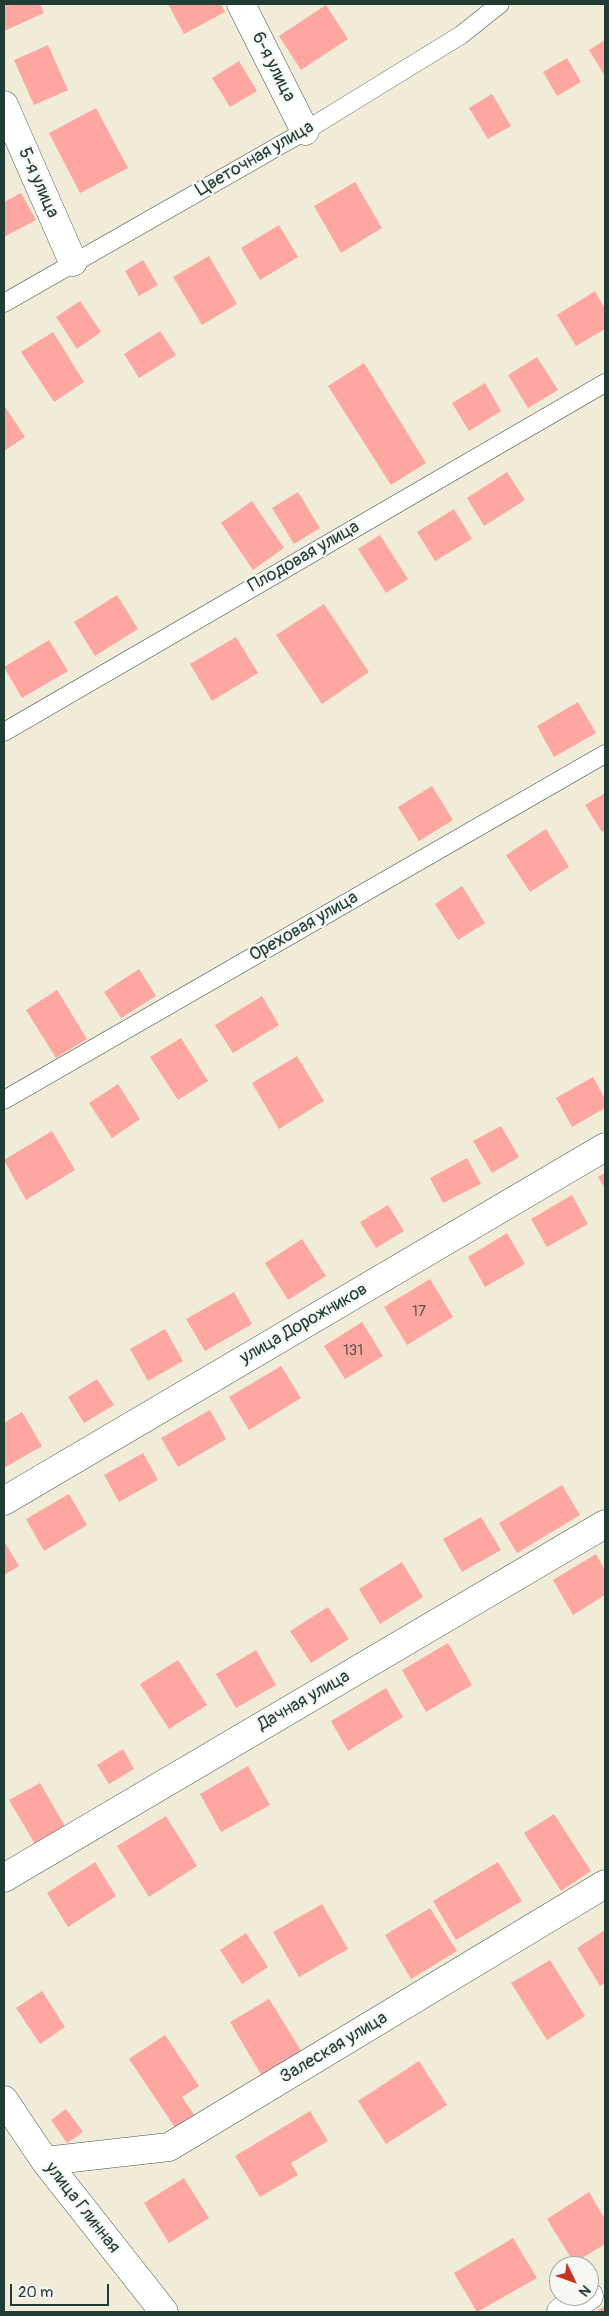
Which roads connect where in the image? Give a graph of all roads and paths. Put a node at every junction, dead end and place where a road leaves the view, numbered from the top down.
1 (241, 4) edge
2 (500, 4) edge
3 (4, 105) edge
4 (305, 131) junction
5 (73, 262) junction
6 (4, 303) edge
7 (605, 383) edge
8 (4, 732) edge
9 (605, 754) edge
10 (4, 1100) edge
11 (605, 1147) edge
12 (4, 1500) edge
13 (605, 1524) edge
14 (4, 1878) edge
15 (605, 1884) edge
16 (4, 2100) edge
17 (45, 2161) junction
18 (164, 2312) edge

1 - 4 street, 6-я улица
2 - 4 lane, Цветочная улица
3 - 5 street, 5-я улица
4 - 5 lane, Цветочная улица
5 - 6 lane, Цветочная улица
7 - 8 lane, Плодовая улица
9 - 10 lane, Ореховая улица
11 - 12 street, улица Дорожников
13 - 14 street, Дачная улица
15 - 17 street, Залеская улица
16 - 17 street, улица Глинная
17 - 18 street, улица Глинная

